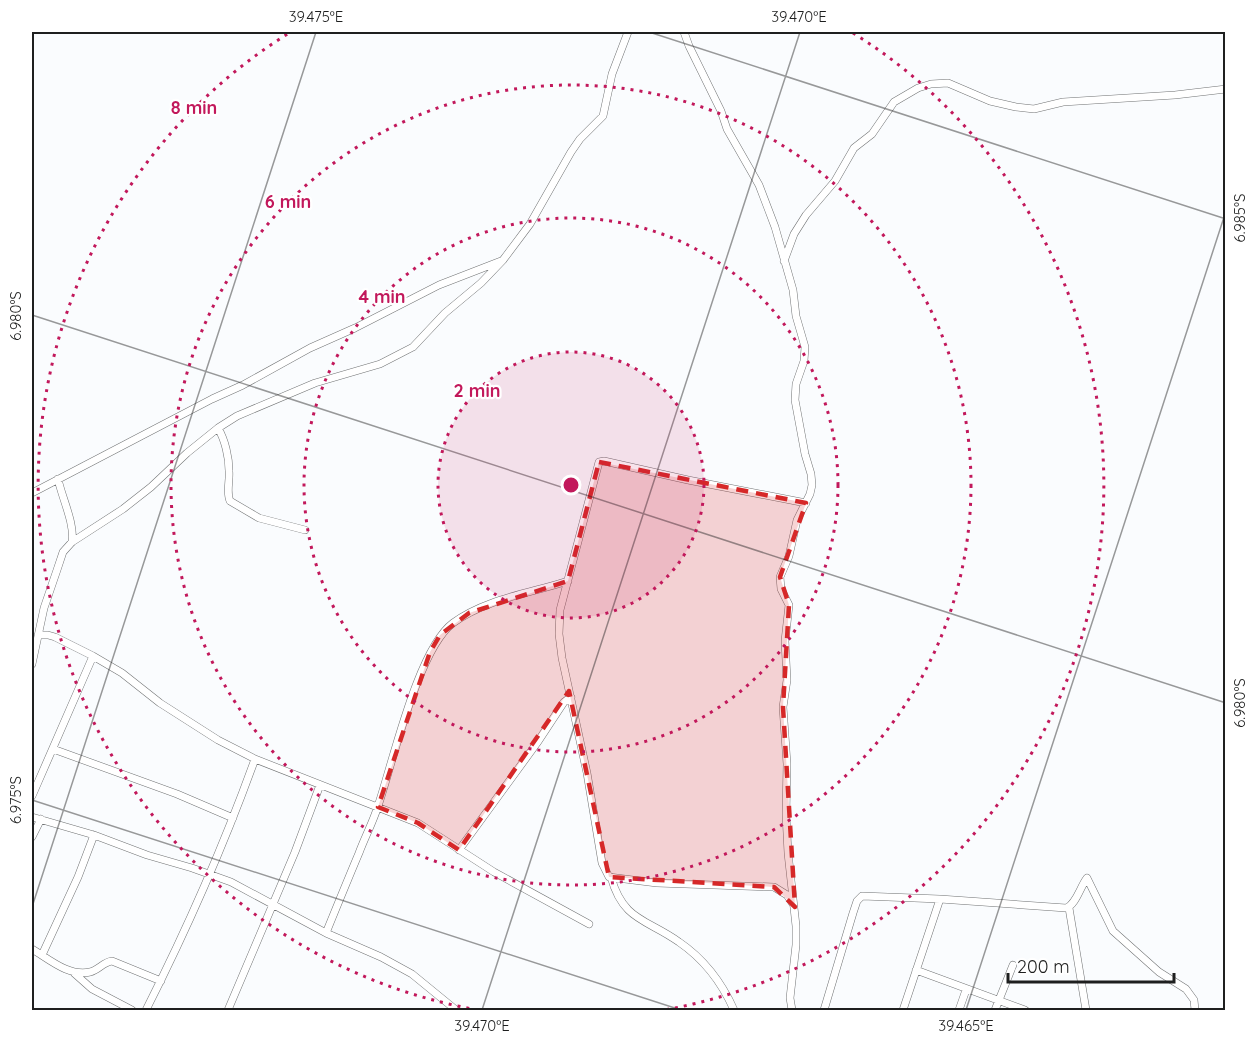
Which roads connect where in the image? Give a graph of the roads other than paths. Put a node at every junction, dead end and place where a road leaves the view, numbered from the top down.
1 (628, 32) edge
2 (684, 32) edge
3 (1226, 89) edge
4 (503, 260) junction
5 (784, 261) junction
6 (218, 428) junction
7 (58, 479) junction
8 (32, 493) edge
9 (806, 503) junction
10 (305, 530) dead end
11 (72, 542) junction
12 (568, 581) junction
13 (38, 635) junction
14 (93, 656) junction
15 (32, 664) edge
16 (571, 697) junction
17 (53, 749) junction
18 (255, 759) junction
19 (320, 785) junction
20 (32, 796) edge
21 (378, 807) junction
22 (32, 817) edge
23 (233, 818) junction
24 (40, 819) junction
25 (94, 835) junction
26 (32, 837) edge
27 (459, 850) junction
28 (209, 873) junction
29 (611, 877) junction
30 (940, 899) junction
31 (272, 903) junction
32 (795, 906) junction
33 (1069, 908) junction
34 (589, 924) dead end
35 (326, 933) junction
36 (32, 949) edge
37 (42, 955) junction
38 (1013, 965) dead end
39 (916, 970) junction
40 (74, 973) junction
41 (161, 981) junction
42 (966, 990) junction
43 (999, 1001) junction
44 (905, 1010) edge
45 (132, 1011) edge
46 (146, 1011) edge
47 (228, 1011) edge
48 (456, 1011) edge
49 (734, 1011) edge
50 (792, 1011) edge
51 (824, 1011) edge
52 (959, 1011) edge
53 (995, 1011) edge
54 (1025, 1011) edge
55 (1086, 1011) edge
56 (1195, 1011) edge

1 - 4 street
2 - 5 street
3 - 5 street
4 - 6 street
4 - 7 street
5 - 9 street
6 - 10 street
6 - 11 street
7 - 8 street
7 - 11 street
9 - 12 street
9 - 32 street
11 - 13 street
12 - 16 street
12 - 21 street
13 - 14 street
13 - 15 street
14 - 17 street
14 - 18 street
16 - 27 street
16 - 29 street
17 - 20 street
17 - 23 street
18 - 19 street
18 - 23 street
19 - 21 street
19 - 31 street
21 - 27 street
21 - 35 street
22 - 24 street
23 - 28 street
24 - 25 street
24 - 26 street
25 - 28 street
25 - 37 street
27 - 34 street
28 - 31 street
28 - 41 street
29 - 32 street
29 - 49 street
30 - 33 street
30 - 39 street
30 - 51 street
31 - 35 street
31 - 47 street
32 - 50 street
33 - 55 street
33 - 56 street
35 - 48 street
36 - 37 street
37 - 40 street
38 - 43 street
39 - 42 street
39 - 44 street
40 - 41 street
40 - 45 street
41 - 46 street
42 - 43 street
42 - 52 street
43 - 53 street
43 - 54 street

